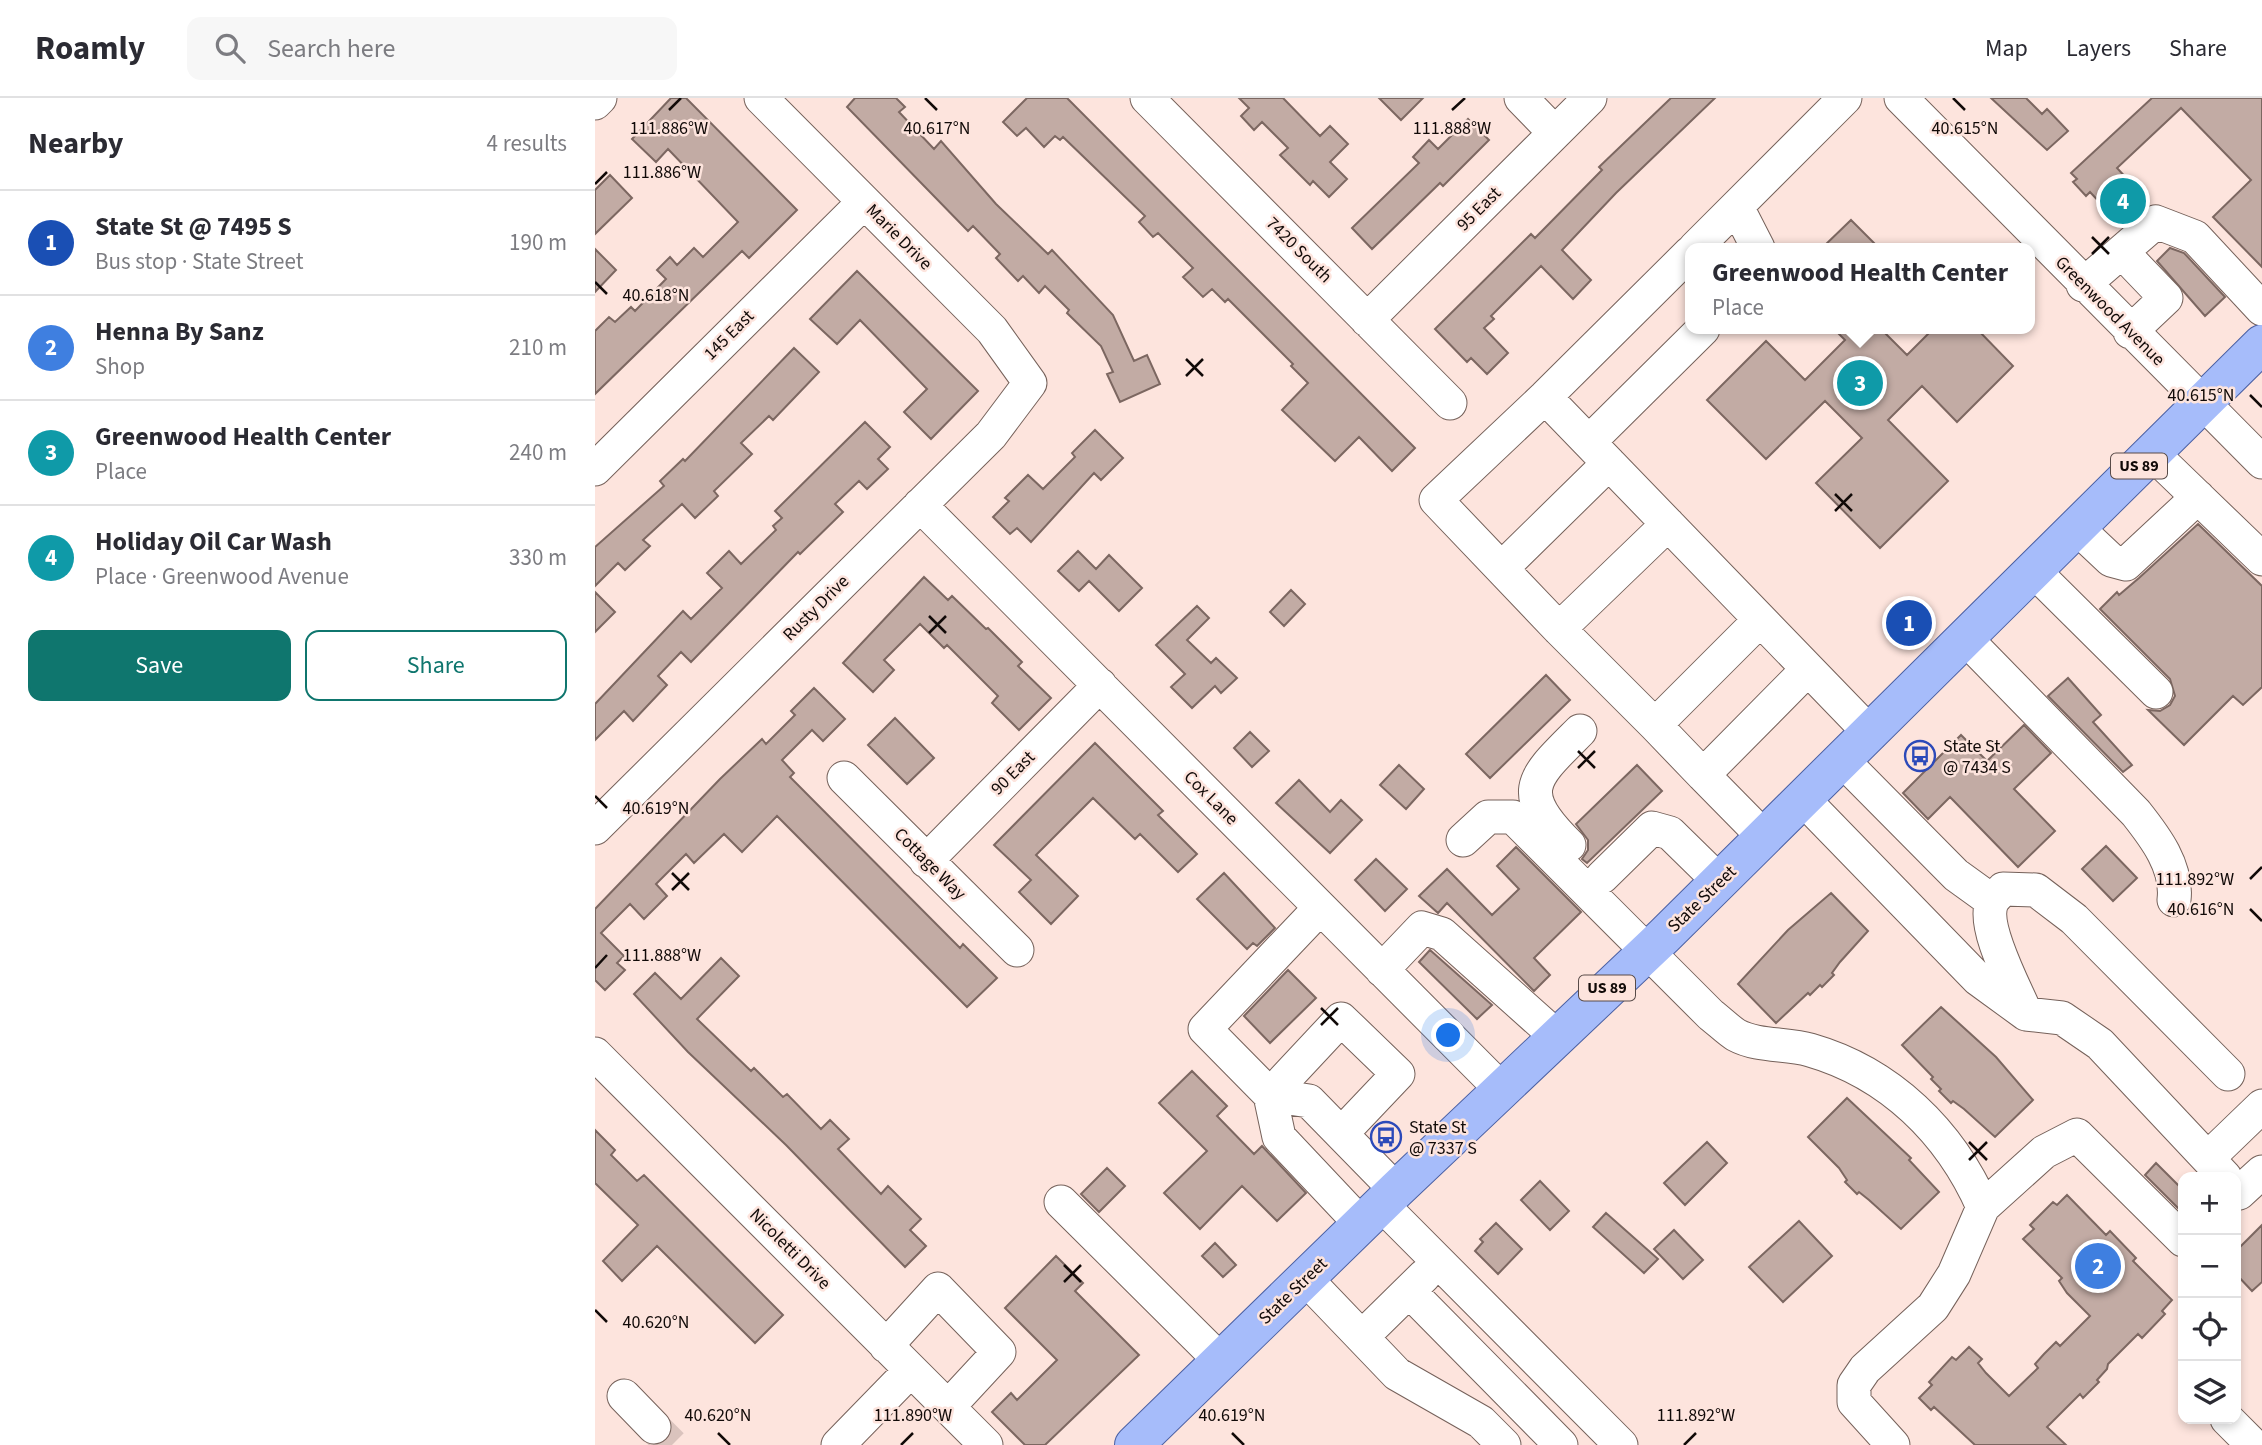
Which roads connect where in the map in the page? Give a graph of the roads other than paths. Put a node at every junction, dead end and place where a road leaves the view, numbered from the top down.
1 (600, 98) edge
2 (761, 98) edge
3 (1147, 98) edge
4 (1521, 98) edge
5 (1590, 98) edge
6 (1845, 98) edge
7 (1902, 98) edge
8 (595, 103) edge
9 (1555, 133) junction
10 (864, 202) junction
11 (1737, 207) junction
12 (1700, 243) edge
13 (1755, 243) edge
14 (2122, 252) junction
15 (1685, 258) edge
16 (2083, 285) junction
17 (2262, 309) edge
18 (1367, 320) junction
19 (2130, 332) junction
20 (1699, 334) edge
21 (2259, 354) edge
22 (1030, 383) joint
23 (1545, 397) junction
24 (1450, 403) dead end
25 (2201, 404) junction
26 (1599, 453) junction
27 (2152, 453) junction
28 (2262, 462) edge
29 (595, 469) edge
30 (2198, 498) junction
31 (920, 505) junction
32 (1668, 524) junction
33 (2077, 528) junction
34 (2262, 559) edge
35 (1502, 568) junction
36 (2034, 571) junction
37 (1761, 620) junction
38 (1559, 629) junction
39 (1966, 639) junction
40 (1808, 669) junction
41 (1100, 685) junction
42 (2156, 692) dead end
43 (1655, 725) junction
44 (1580, 731) dead end
45 (1871, 734) junction
46 (1843, 761) junction
47 (1703, 775) junction
48 (844, 778) dead end
49 (1804, 800) junction
50 (595, 828) edge
51 (1765, 838) junction
52 (1463, 840) dead end
53 (926, 861) junction
54 (1602, 877) junction
55 (1720, 882) junction
56 (2173, 900) dead end
57 (1992, 901) junction
58 (1320, 908) junction
59 (1656, 943) junction
60 (1017, 950) dead end
61 (1382, 970) junction
62 (2026, 1014) junction
63 (1556, 1037) junction
64 (595, 1054) edge
65 (2228, 1074) dead end
66 (1502, 1090) junction
67 (1270, 1095) junction
68 (2262, 1106) edge
69 (1342, 1133) junction
70 (2216, 1168) edge
71 (2262, 1172) edge
72 (2241, 1191) edge
73 (1061, 1202) dead end
74 (1379, 1206) junction
75 (1983, 1207) junction
76 (2178, 1235) edge
77 (1439, 1262) junction
78 (1305, 1278) junction
79 (1409, 1291) junction
80 (1513, 1336) junction
81 (1362, 1337) junction
82 (886, 1346) junction
83 (1221, 1361) junction
84 (1483, 1366) junction
85 (911, 1370) junction
86 (624, 1396) dead end
87 (1447, 1402) junction
88 (948, 1407) junction
89 (2232, 1424) edge
90 (654, 1427) tunnel mouth
91 (838, 1445) edge
92 (986, 1445) edge
93 (1135, 1445) edge
94 (1504, 1445) edge
95 (1561, 1445) edge
96 (1621, 1445) edge
97 (1893, 1445) edge
98 (2253, 1445) edge

1 - 8 street
2 - 10 street, Marie Drive
3 - 18 street, 7420 South
4 - 9 street
5 - 9 street, 95 East
6 - 11 street
7 - 16 street, Greenwood Avenue
9 - 18 street, 95 East
10 - 22 street, Marie Drive
10 - 29 street, 145 East
11 - 12 street
11 - 13 street
14 - 16 street
14 - 17 street
14 - 19 street
15 - 23 street
16 - 19 street, Greenwood Avenue
18 - 24 street, 7420 South
19 - 25 street, Greenwood Avenue
20 - 26 street
21 - 25 main road, State Street / US 89
22 - 31 street, Rusty Drive
23 - 26 street
23 - 35 street
25 - 27 main road, State Street / US 89
25 - 28 street, Greenwood Avenue
26 - 32 street
26 - 35 street
27 - 30 street
27 - 33 main road, State Street / US 89
30 - 33 street
30 - 34 street
31 - 41 street, Cox Lane
31 - 50 street, Rusty Drive
32 - 37 street
32 - 38 street
33 - 36 main road, State Street / US 89
35 - 38 street
36 - 39 main road, State Street / US 89
36 - 42 street
37 - 40 street
37 - 43 street
38 - 43 street
39 - 45 main road, State Street / US 89
39 - 56 street
40 - 45 street
40 - 47 street
41 - 53 street, 90 East
41 - 58 street, Cox Lane
43 - 47 street
44 - 54 street
45 - 46 main road, State Street / US 89
46 - 49 main road, State Street / US 89
46 - 57 street
47 - 51 street
48 - 53 street, Cottage Way
49 - 51 main road, State Street / US 89
49 - 62 street
51 - 55 main road, State Street / US 89
52 - 59 street
53 - 60 street, Cottage Way
54 - 55 street
54 - 59 street
55 - 59 main road, State Street / US 89
57 - 62 street
57 - 65 street
58 - 61 street, Cox Lane
58 - 67 street
59 - 63 main road, State Street / US 89
59 - 75 street
61 - 63 street
61 - 66 street, Cox Lane
62 - 70 street
63 - 66 main road, State Street / US 89
64 - 82 street, Nicoletti Drive
66 - 74 main road, State Street / US 89
67 - 69 street
67 - 69 street
67 - 74 street
68 - 70 street
69 - 74 street
71 - 72 street
73 - 83 street
74 - 77 street
74 - 78 main road, State Street / US 89
75 - 76 street
75 - 97 street
77 - 79 street
77 - 80 street
78 - 81 street
78 - 83 main road, State Street / US 89
79 - 81 street
79 - 84 street
80 - 84 street
80 - 96 street
81 - 87 street
82 - 85 street, Nicoletti Drive
82 - 88 street
83 - 93 main road, State Street / US 89
84 - 87 street
84 - 95 street
85 - 88 street, Nicoletti Drive
85 - 91 street
86 - 90 street
87 - 94 street
88 - 92 street, Nicoletti Drive
89 - 98 street

